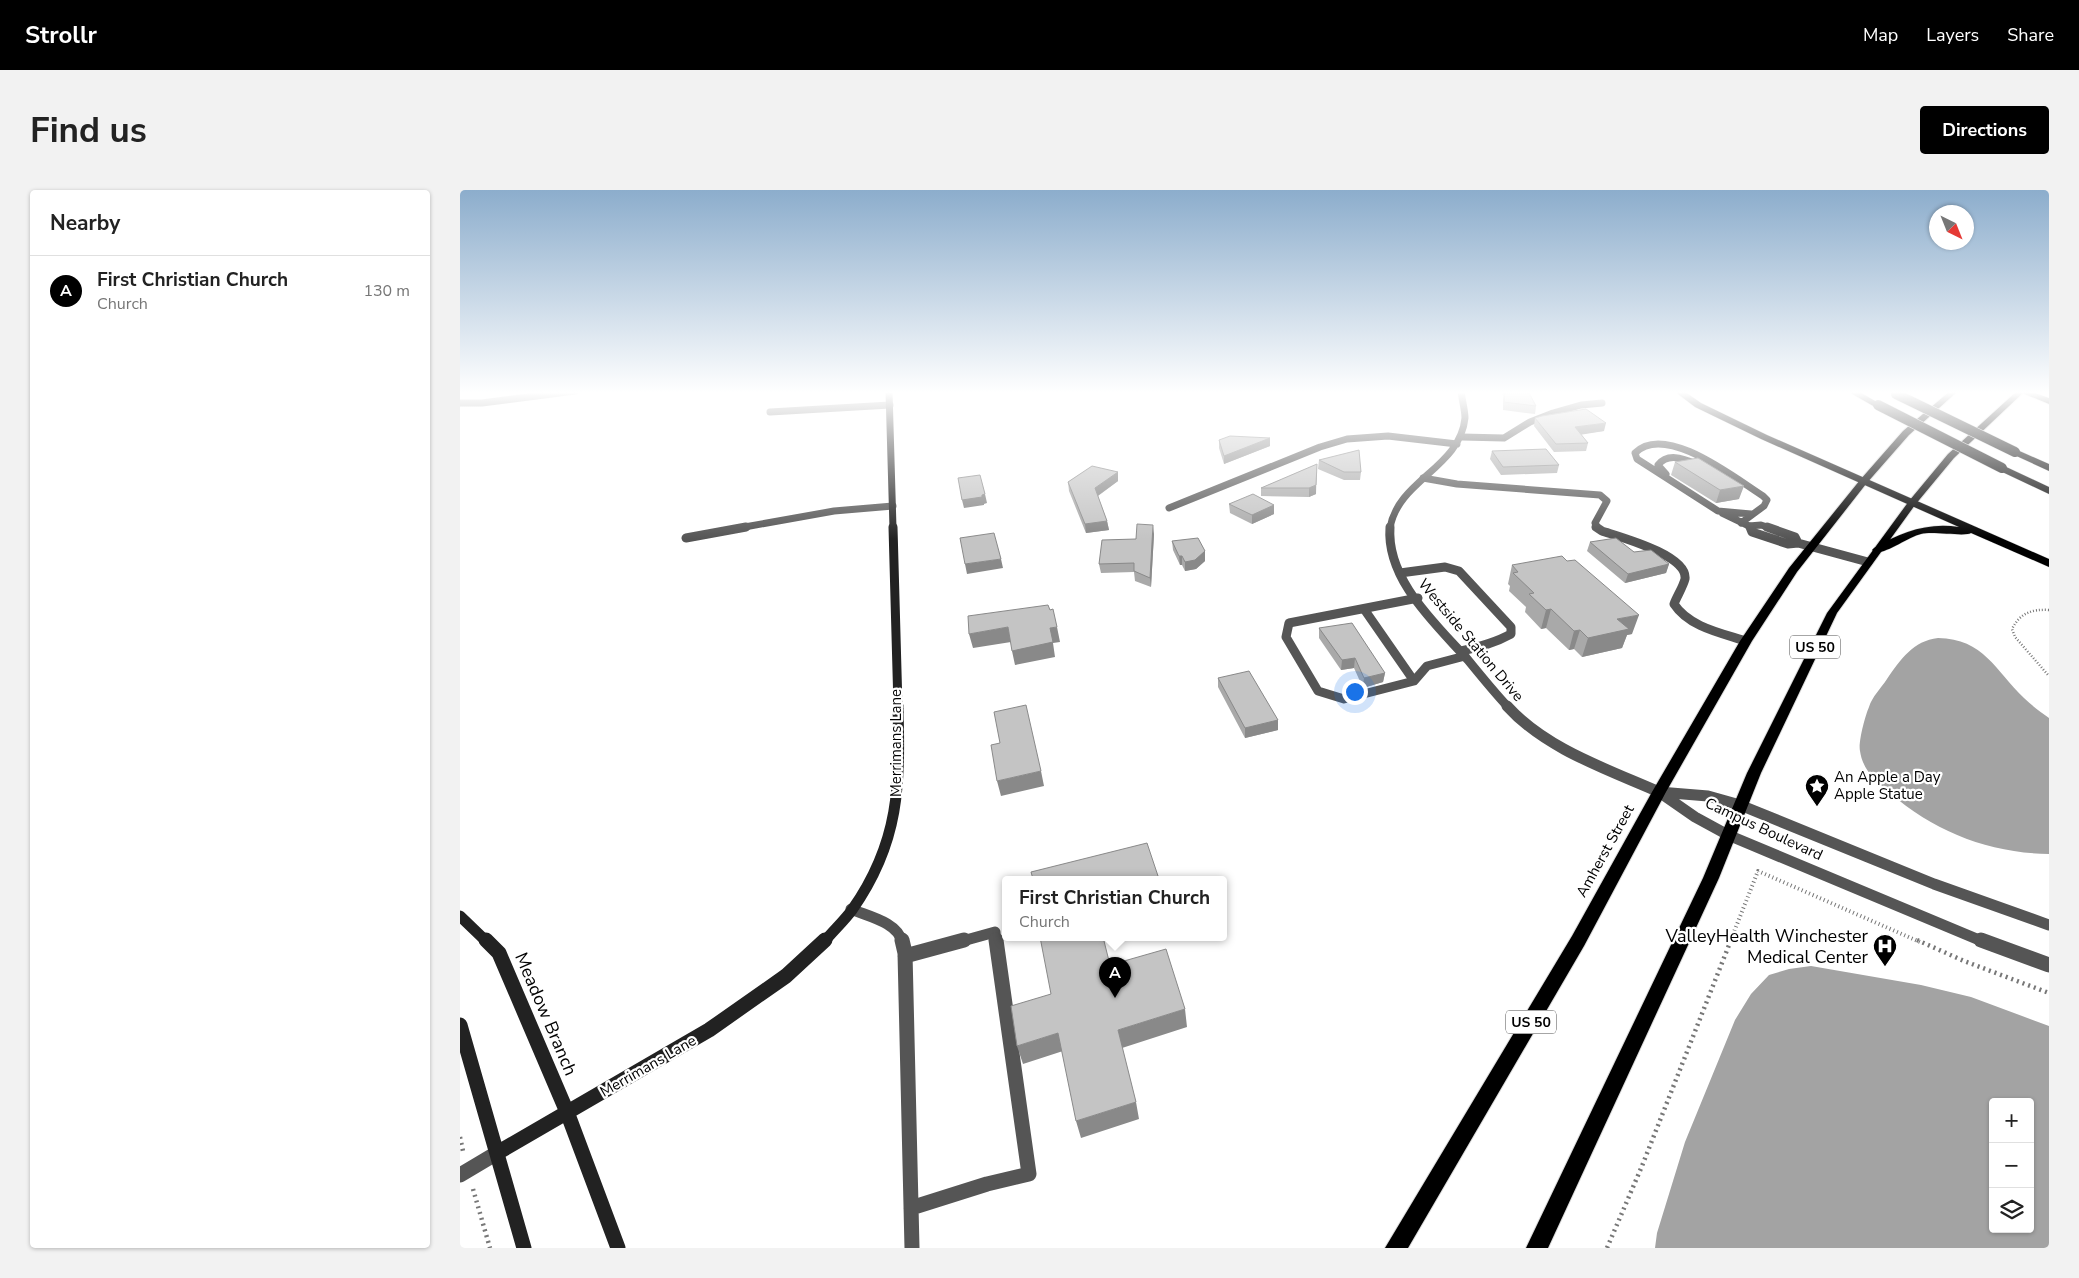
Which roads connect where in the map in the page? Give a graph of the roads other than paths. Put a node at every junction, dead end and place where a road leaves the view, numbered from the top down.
1 (891, 440) edge
2 (1342, 440) edge
3 (1450, 440) edge
4 (1468, 440) edge
5 (1771, 440) edge
6 (1900, 440) edge
7 (1948, 440) edge
8 (1968, 440) edge
9 (1992, 440) edge
10 (1459, 441) junction
11 (2049, 468) edge
12 (1727, 475) junction
13 (1423, 478) junction
14 (1863, 482) junction
15 (2049, 491) edge
16 (1912, 503) junction
17 (893, 506) junction
18 (1169, 508) dead end
19 (1714, 508) junction
20 (1751, 514) junction
21 (1745, 525) junction
22 (686, 538) dead end
23 (2011, 546) junction
24 (1810, 547) junction
25 (1878, 550) junction
26 (1868, 562) junction
27 (2049, 563) edge
28 (1400, 572) junction
29 (1418, 598) junction
30 (1364, 609) junction
31 (1746, 641) junction
32 (1463, 654) junction
33 (1414, 681) junction
34 (1659, 792) junction
35 (1740, 805) junction
36 (1728, 835) junction
37 (850, 909) junction
38 (460, 916) edge
39 (2049, 925) edge
40 (906, 956) junction
41 (2049, 965) edge
42 (460, 1025) edge
43 (567, 1112) junction
44 (497, 1153) junction
45 (464, 1173) edge
46 (911, 1208) junction
47 (524, 1248) edge
48 (618, 1248) edge
49 (912, 1248) edge
50 (1396, 1248) edge
51 (1537, 1248) edge

1 - 17 main road, Merrimans Lane
2 - 18 street
3 - 10 street
4 - 10 street
5 - 14 highway
6 - 14 main road, US 50
7 - 15 highway, bridge
8 - 16 main road, US 50
9 - 11 highway, bridge
10 - 13 street, Westside Station Drive
12 - 19 street
12 - 19 street
12 - 20 street
13 - 28 street, Westside Station Drive
13 - 31 street
14 - 16 highway
14 - 24 main road, Amherst Street / US 50
16 - 23 highway
16 - 25 main road, US 50
17 - 22 street
17 - 37 main road, Merrimans Lane
19 - 20 street
19 - 21 street
20 - 21 street
21 - 24 street
23 - 25 highway
23 - 27 highway
24 - 26 street
24 - 31 main road, Amherst Street / US 50
25 - 26 main road, US 50
26 - 35 main road, US 50
28 - 29 street, Westside Station Drive
28 - 32 street
29 - 30 street
29 - 32 street, Westside Station Drive
30 - 33 street
30 - 33 street
31 - 34 main road, Amherst Street / US 50
32 - 33 street
32 - 34 street, Westside Station Drive
34 - 35 street, Campus Boulevard
34 - 36 street, Campus Boulevard
34 - 50 main road, Amherst Street / US 50
35 - 36 main road, US 50
35 - 39 street, Campus Boulevard
36 - 41 street, Campus Boulevard
36 - 51 main road, US 50
37 - 40 street
37 - 43 main road, Merrimans Lane
38 - 43 main road, Meadow Branch
40 - 46 street
40 - 46 street
42 - 44 main road
43 - 44 main road, Merrimans Lane
43 - 48 main road
44 - 45 street, Merrimans Lane
44 - 47 main road
46 - 49 street

